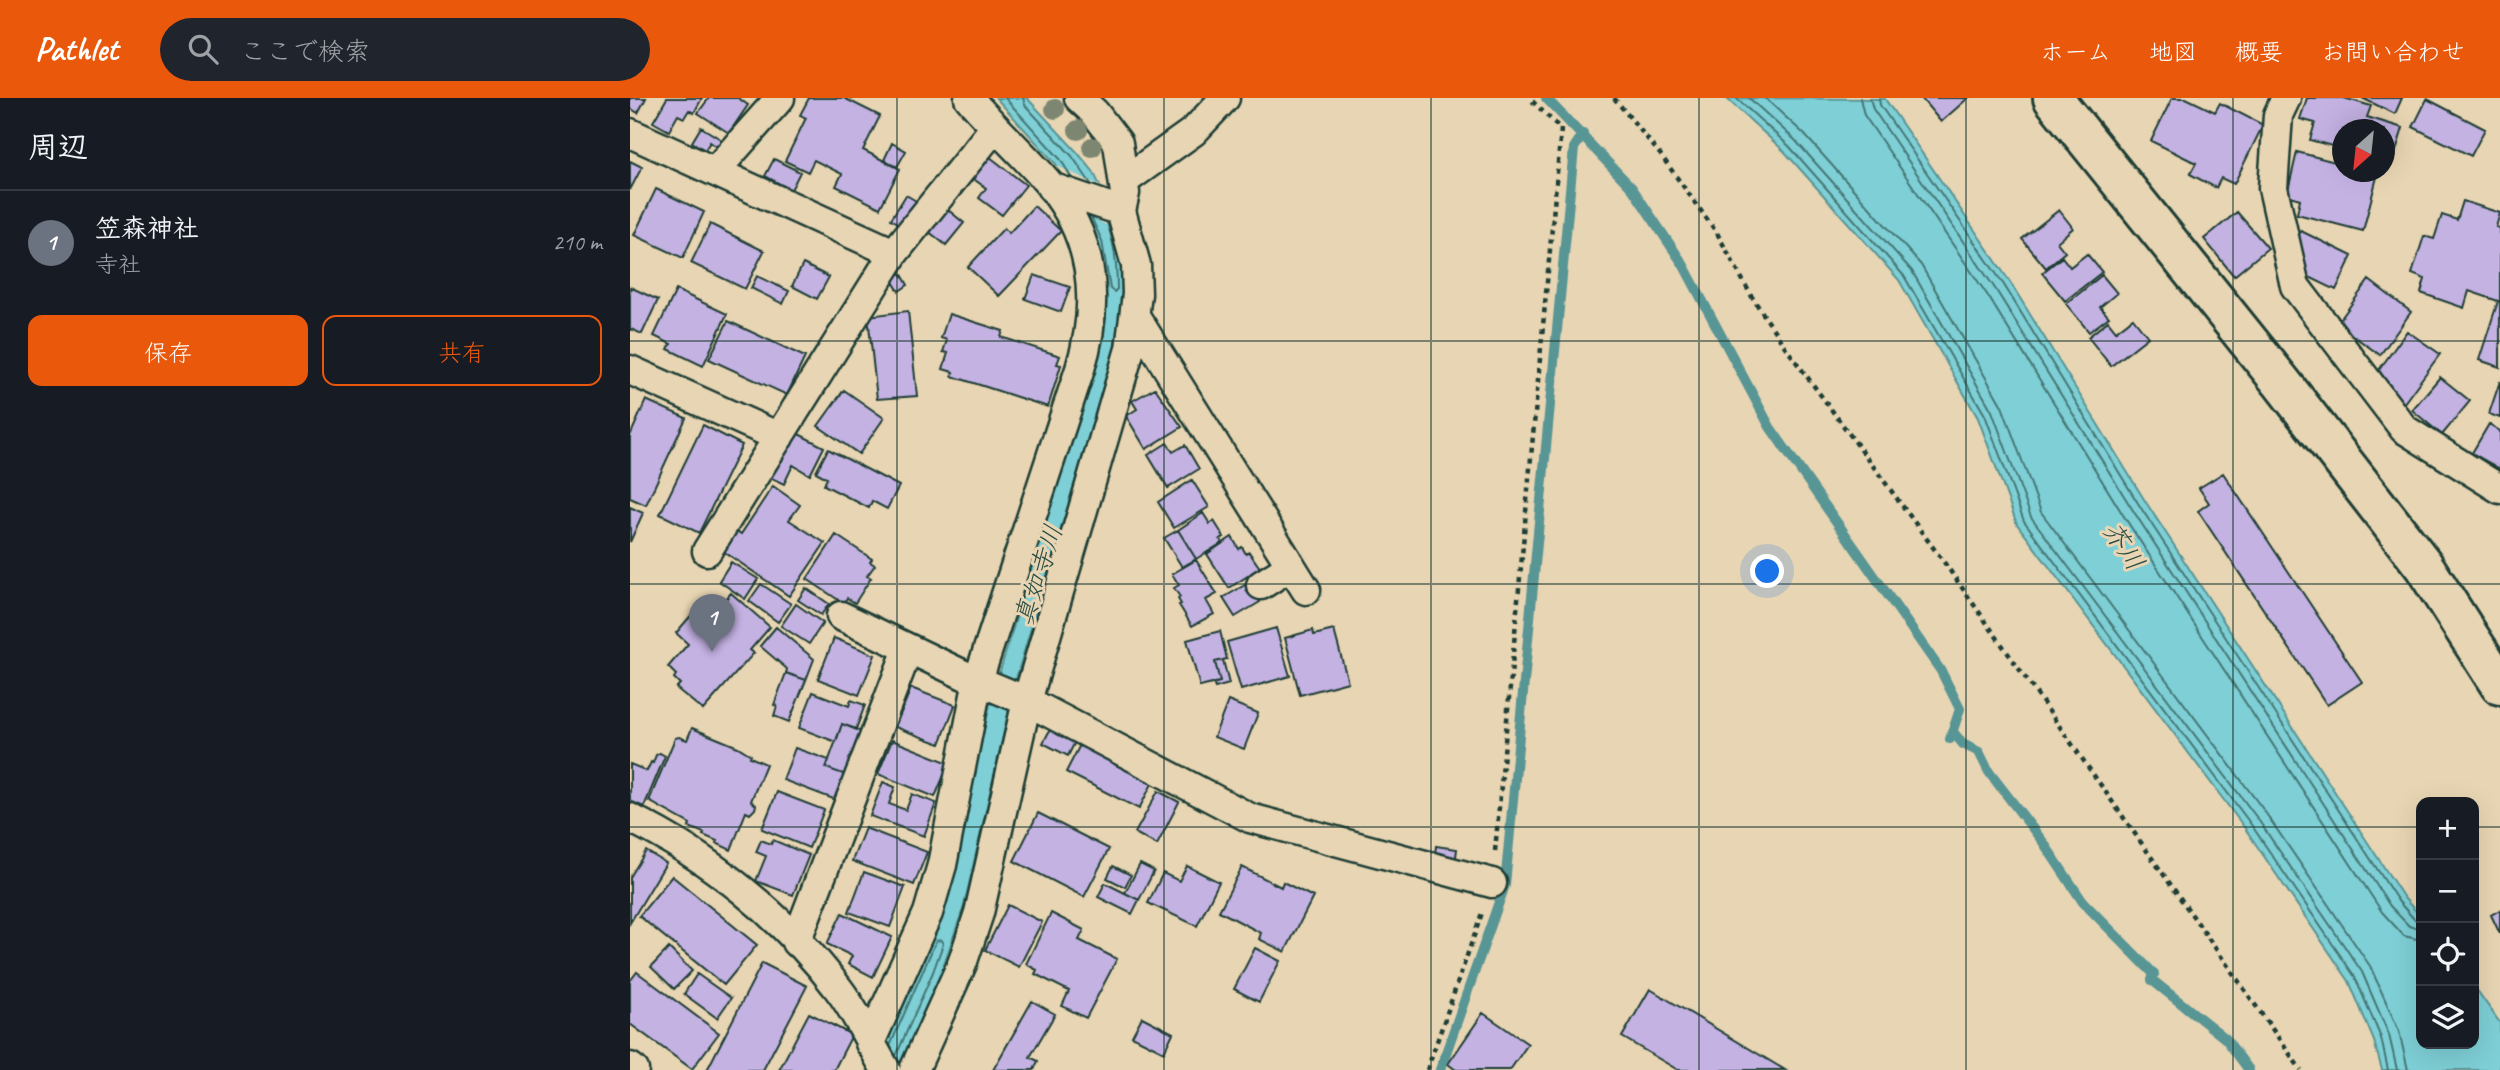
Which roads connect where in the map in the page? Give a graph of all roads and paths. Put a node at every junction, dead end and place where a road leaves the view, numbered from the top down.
1 (780, 98) edge
2 (969, 98) edge
3 (1079, 98) edge
4 (1225, 98) edge
5 (1530, 98) edge
6 (1614, 98) edge
7 (2053, 98) edge
8 (2286, 98) edge
9 (996, 127) junction
10 (630, 133) edge
11 (715, 171) junction
12 (1124, 181) junction
13 (1056, 188) junction
14 (1116, 209) junction
15 (894, 253) junction
16 (1135, 316) junction
17 (630, 370) edge
18 (779, 437) junction
19 (2500, 489) edge
20 (707, 551) dead end
21 (1261, 585) dead end
22 (841, 616) dead end
23 (908, 649) junction
24 (984, 683) junction
25 (2500, 685) edge
26 (1022, 699) junction
27 (630, 818) edge
28 (1492, 883) junction
29 (796, 942) junction
30 (877, 1055) edge
31 (914, 1070) edge
32 (1427, 1070) edge
33 (2301, 1070) edge

1 - 11 street
2 - 9 street
3 - 12 street
4 - 12 street
5 - 28 path
6 - 33 path
7 - 25 street
8 - 19 street
9 - 13 street
9 - 15 street
10 - 11 street
11 - 15 street
12 - 14 street
13 - 14 street
13 - 24 street
14 - 16 street
15 - 18 street
16 - 21 street
16 - 26 street
17 - 18 street
18 - 20 street
22 - 23 street
23 - 24 street
23 - 29 street
24 - 26 street
24 - 30 street
26 - 28 street
26 - 31 street
27 - 29 street
28 - 32 path
29 - 30 street

